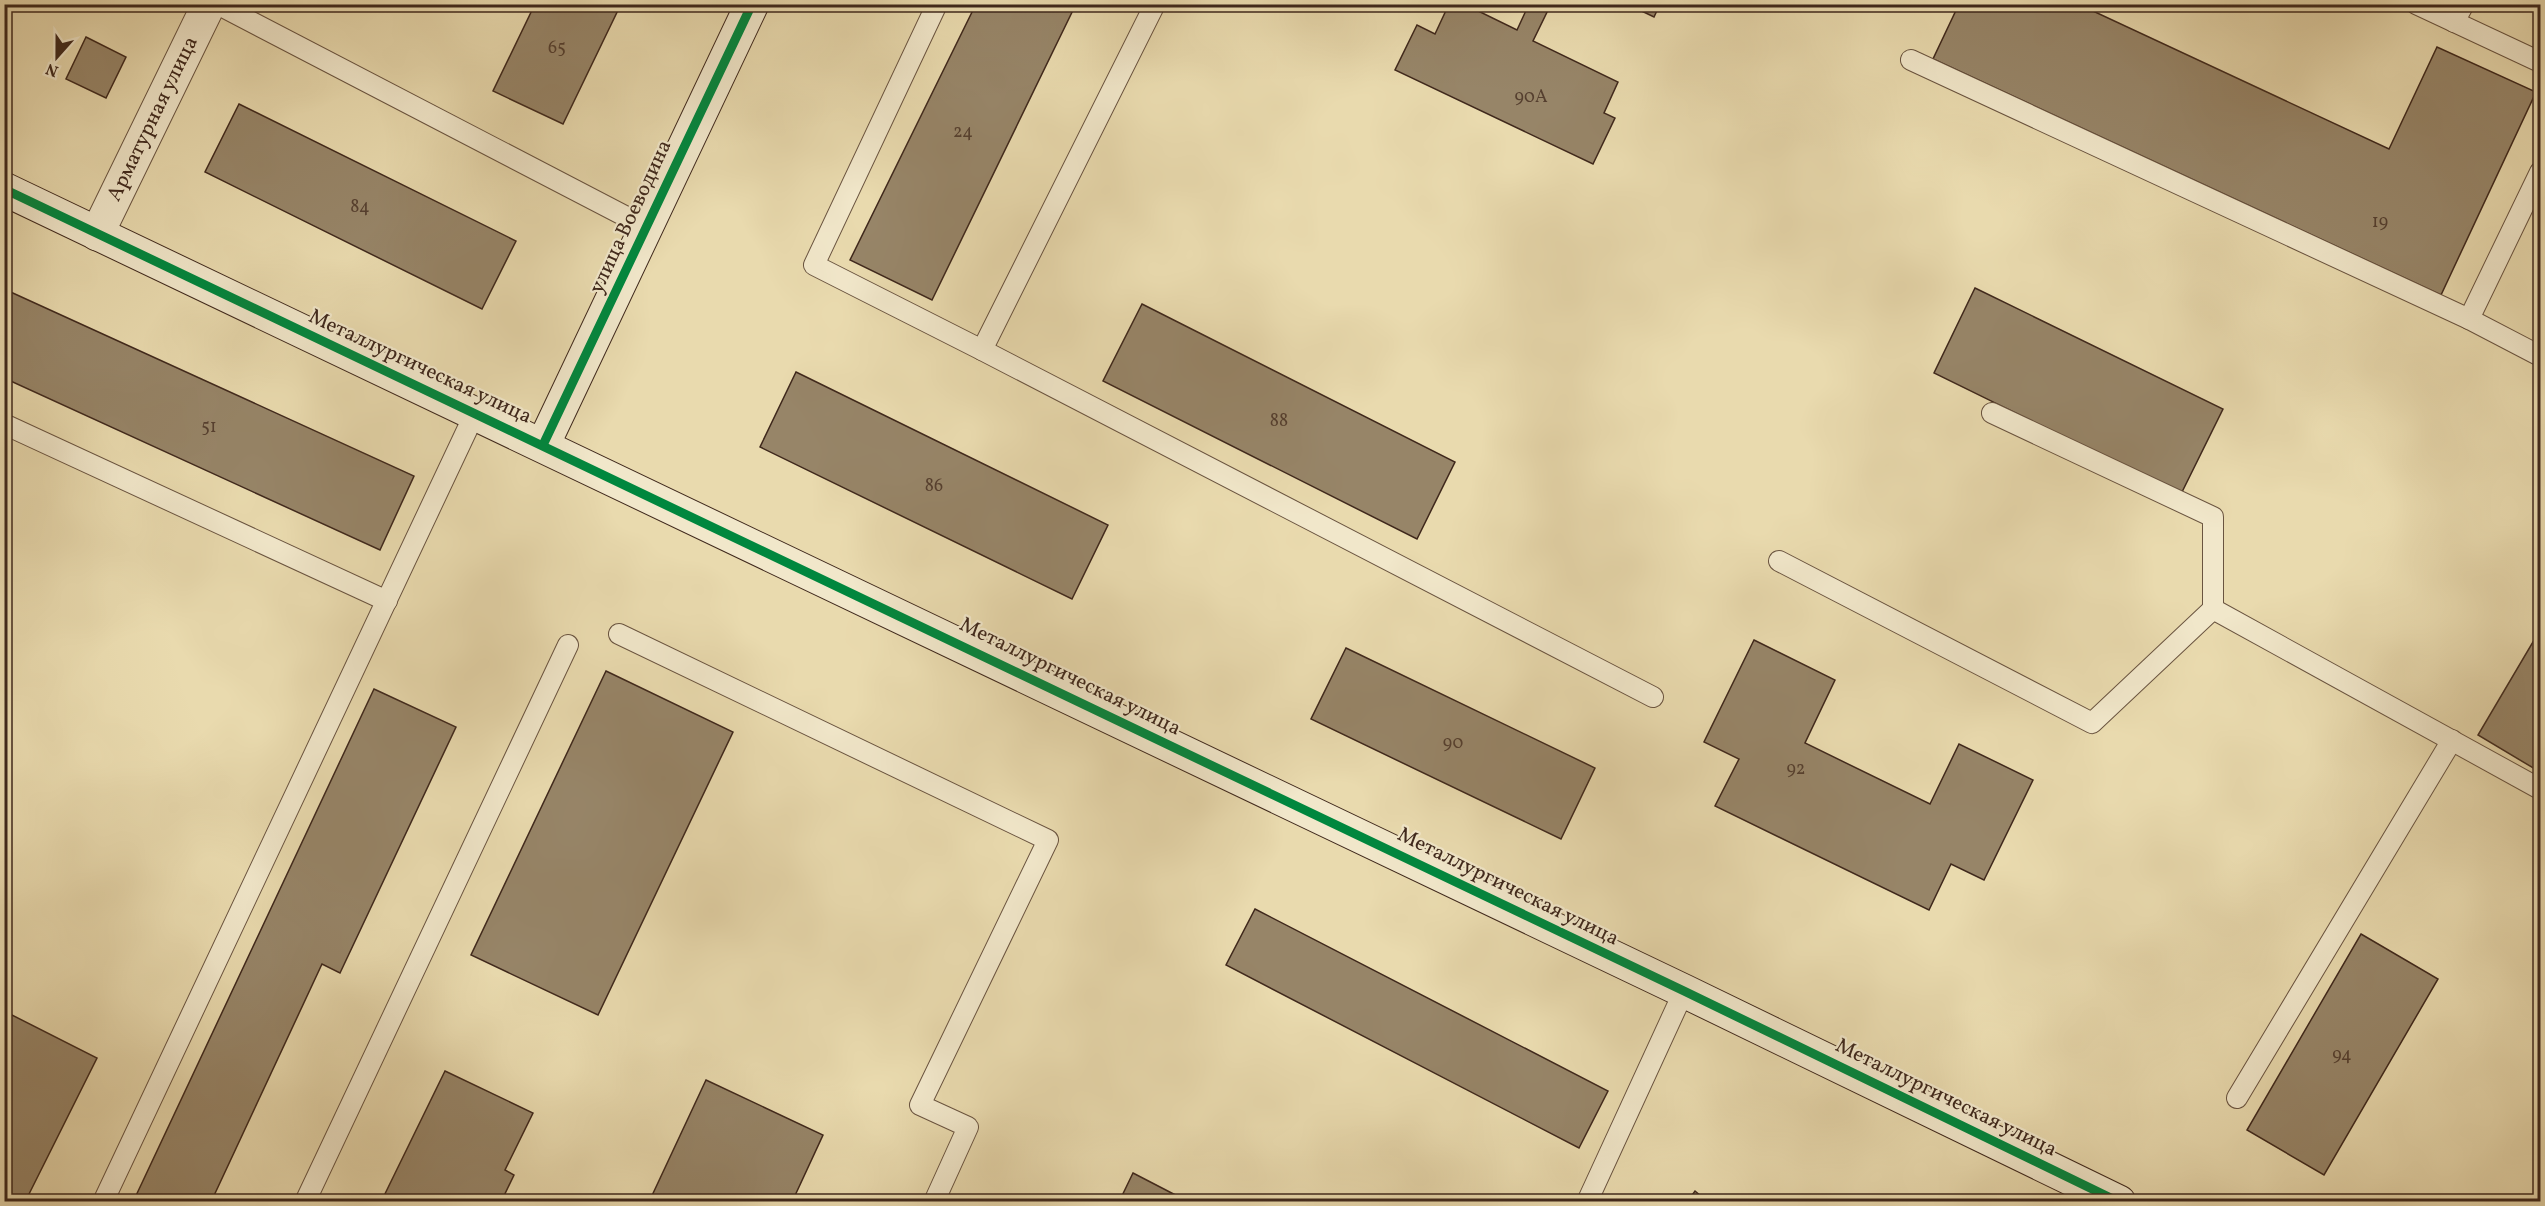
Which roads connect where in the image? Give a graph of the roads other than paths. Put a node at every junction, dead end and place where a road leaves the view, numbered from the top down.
1 (209, 4) edge
2 (217, 4) edge
3 (752, 4) edge
4 (937, 4) edge
5 (1155, 4) edge
6 (2416, 4) edge
7 (2463, 4) edge
8 (2454, 22) junction
9 (1911, 60) dead end
10 (2541, 62) edge
11 (2541, 172) edge
12 (4, 189) edge
13 (646, 227) junction
14 (97, 234) junction
15 (2469, 319) junction
16 (982, 350) junction
17 (2541, 356) edge
18 (475, 413) junction
19 (1992, 413) dead end
20 (4, 424) edge
21 (543, 445) junction
22 (1779, 561) dead end
23 (387, 601) junction
24 (2213, 609) junction
25 (619, 633) dead end
26 (568, 645) dead end
27 (1653, 697) dead end
28 (2452, 740) junction
29 (2541, 789) edge
30 (1684, 991) junction
31 (2237, 1098) dead end
32 (103, 1202) edge
33 (305, 1202) edge
34 (934, 1202) edge
35 (1587, 1202) edge
36 (2118, 1202) edge

1 - 14 street, Арматурная улица
2 - 13 lane
3 - 13 street, улица Воеводина
4 - 16 lane
5 - 16 lane
6 - 8 lane
7 - 8 lane
8 - 10 lane
9 - 15 lane
11 - 15 lane
12 - 14 street, Металлургическая улица
13 - 21 street, улица Воеводина
14 - 18 street, Металлургическая улица
15 - 17 lane
16 - 27 lane
18 - 21 street, Металлургическая улица
18 - 23 lane
19 - 24 lane
20 - 23 lane
21 - 30 street, Металлургическая улица
22 - 24 lane
23 - 32 lane
24 - 28 lane
25 - 34 lane
26 - 33 lane
28 - 29 lane
28 - 31 lane
30 - 35 lane
30 - 36 street, Металлургическая улица

